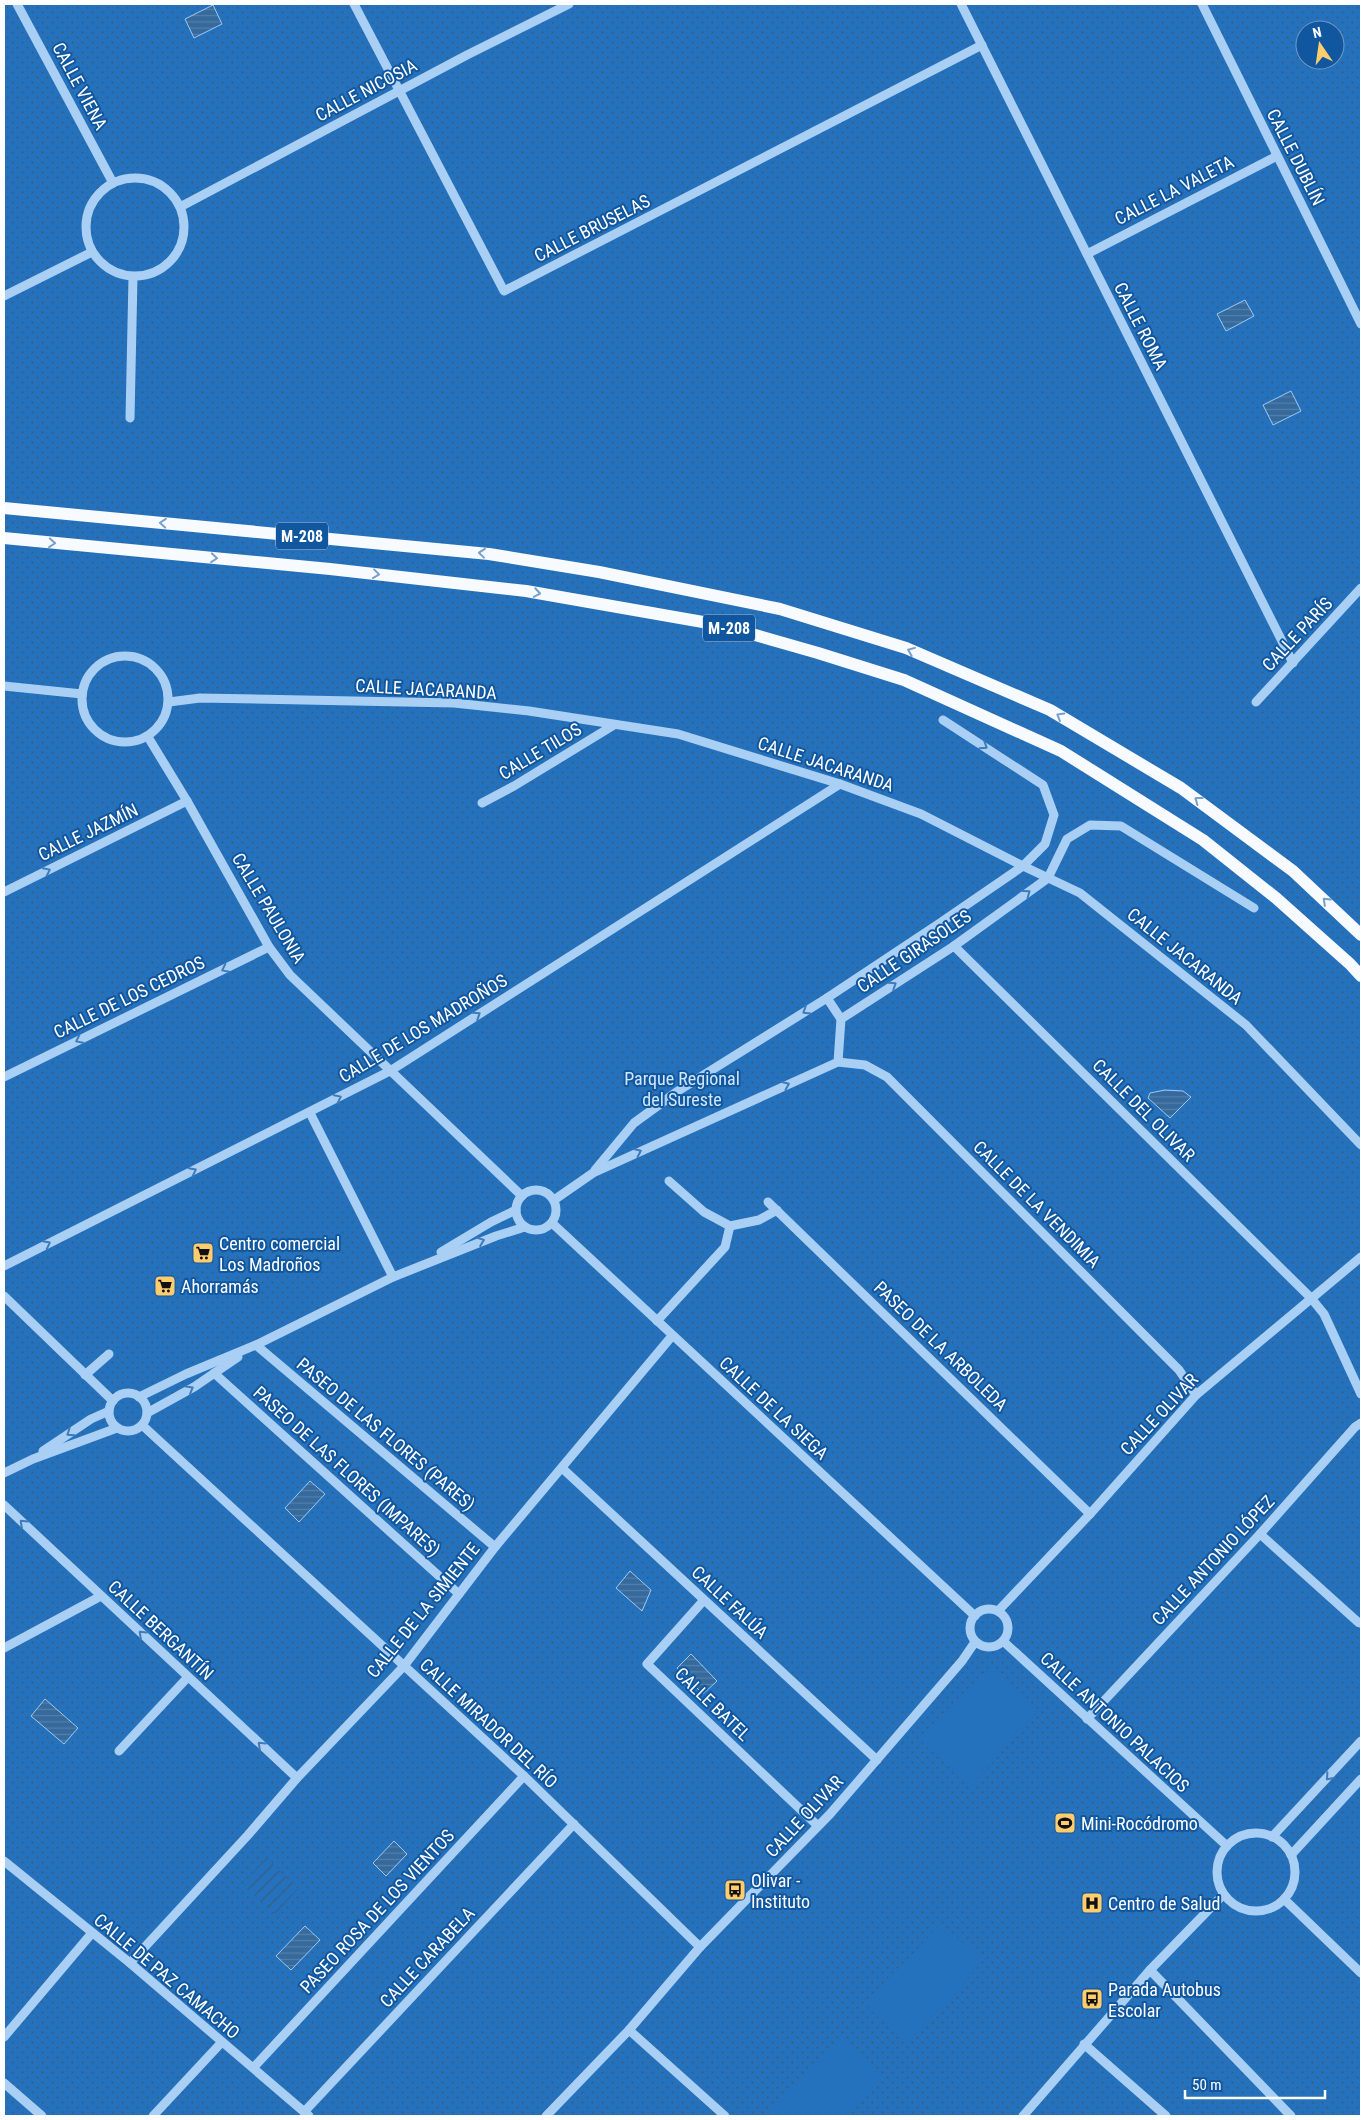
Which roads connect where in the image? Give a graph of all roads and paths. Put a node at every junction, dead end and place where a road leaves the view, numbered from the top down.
1 (18, 4) edge
2 (354, 4) edge
3 (569, 4) edge
4 (961, 4) edge
5 (1202, 4) edge
6 (982, 44) junction
7 (399, 91) junction
8 (1277, 156) junction
9 (114, 183) junction
10 (180, 207) junction
11 (92, 252) junction
12 (1087, 254) junction
13 (133, 277) junction
14 (4, 296) edge
15 (1361, 324) edge
16 (130, 418) dead end
17 (4, 508) edge
18 (4, 538) edge
19 (1361, 588) edge
20 (1293, 662) junction
21 (4, 686) edge
22 (82, 694) junction
23 (169, 702) junction
24 (1256, 702) dead end
25 (943, 720) dead end
26 (614, 725) junction
27 (148, 737) junction
28 (840, 784) junction
29 (187, 801) junction
30 (482, 803) dead end
31 (1023, 866) junction
32 (1048, 878) junction
33 (4, 892) edge
34 (1254, 908) dead end
35 (1361, 934) edge
36 (954, 946) junction
37 (269, 947) junction
38 (1361, 976) edge
39 (827, 998) junction
40 (841, 1019) junction
41 (838, 1062) junction
42 (390, 1071) junction
43 (4, 1077) edge
44 (310, 1112) junction
45 (1361, 1144) edge
46 (594, 1173) junction
47 (669, 1181) dead end
48 (522, 1196) junction
49 (554, 1200) junction
50 (768, 1202) dead end
51 (516, 1210) junction
52 (777, 1210) junction
53 (552, 1223) junction
54 (730, 1226) junction
55 (525, 1227) junction
56 (1361, 1257) edge
57 (419, 1265) junction
58 (4, 1266) edge
59 (392, 1277) junction
60 (4, 1296) edge
61 (1310, 1298) junction
62 (657, 1321) junction
63 (672, 1336) junction
64 (255, 1346) junction
65 (109, 1354) dead end
66 (214, 1373) junction
67 (86, 1375) junction
68 (1361, 1394) edge
69 (1196, 1395) junction
70 (140, 1397) junction
71 (113, 1401) junction
72 (109, 1411) junction
73 (147, 1413) junction
74 (1361, 1424) edge
75 (142, 1425) junction
76 (117, 1428) junction
77 (33, 1458) junction
78 (562, 1468) junction
79 (4, 1473) edge
80 (4, 1505) edge
81 (1090, 1514) junction
82 (1260, 1534) junction
83 (495, 1547) junction
84 (459, 1594) junction
85 (101, 1596) junction
86 (704, 1600) junction
87 (998, 1611) junction
88 (975, 1616) junction
89 (1359, 1623) dead end
90 (1003, 1641) junction
91 (976, 1642) junction
92 (4, 1648) edge
93 (404, 1666) junction
94 (188, 1677) junction
95 (1087, 1719) junction
96 (1361, 1741) edge
97 (119, 1751) dead end
98 (877, 1760) junction
99 (524, 1776) junction
100 (297, 1778) junction
101 (1361, 1779) edge
102 (574, 1824) junction
103 (818, 1826) junction
104 (1272, 1837) junction
105 (1227, 1846) junction
106 (1291, 1855) junction
107 (4, 1861) edge
108 (1223, 1895) junction
109 (1284, 1899) junction
110 (92, 1934) junction
111 (700, 1947) junction
112 (130, 1963) junction
113 (1150, 1970) junction
114 (1361, 1972) edge
115 (629, 2030) junction
116 (4, 2037) edge
117 (221, 2043) junction
118 (1084, 2044) junction
119 (254, 2067) junction
120 (4, 2083) edge
121 (306, 2114) edge
122 (42, 2116) edge
123 (153, 2116) edge
124 (546, 2116) edge
125 (724, 2116) edge
126 (1023, 2116) edge
127 (1166, 2116) edge
128 (1289, 2116) edge

1 - 9 street, CALLE VIENA
2 - 7 street, CALLE BRUSELAS
3 - 7 street, CALLE NICOSIA
4 - 6 street, CALLE ROMA
5 - 8 street, CALLE DUBLÍN
6 - 7 street, CALLE BRUSELAS
6 - 12 street, CALLE ROMA
7 - 10 street, CALLE NICOSIA
8 - 12 street, CALLE LA VALETA
8 - 15 street, CALLE DUBLÍN
9 - 10 street
9 - 11 street
10 - 13 street
11 - 13 street
11 - 14 street
12 - 20 street, CALLE ROMA
13 - 16 street
35 -> 17 main road, M-208
18 -> 38 main road, M-208
19 - 20 street, CALLE PARÍS
20 - 24 street, CALLE PARÍS
21 - 22 street
22 - 23 street
22 - 27 street
23 - 26 street, CALLE JACARANDA
23 - 27 street
25 -> 31 street, CALLE GIRASOLES
26 - 28 street, CALLE JACARANDA
26 - 30 street, CALLE TILOS
27 - 29 street, CALLE PAULONIA
28 - 31 street, CALLE JACARANDA
42 -> 28 street, CALLE DE LOS MADROÑOS
33 -> 29 street, CALLE JAZMÍN
29 - 37 street, CALLE PAULONIA
31 - 32 street, CALLE JACARANDA
31 - 39 street, CALLE GIRASOLES
32 - 34 street, CALLE GIRASOLES
36 -> 32 street, CALLE GIRASOLES
32 - 45 street, CALLE JACARANDA
40 -> 36 street, CALLE GIRASOLES
36 - 61 street, CALLE DEL OLIVAR
37 - 42 street, CALLE PAULONIA
37 -> 43 street, CALLE DE LOS CEDROS
39 - 40 street
39 -> 46 street, CALLE GIRASOLES
40 - 41 street
46 -> 41 street, CALLE GIRASOLES
41 - 69 street, CALLE DE LA VENDIMIA
44 -> 42 street, CALLE DE LOS MADROÑOS
42 - 48 street, CALLE PAULONIA
58 -> 44 street, CALLE DE LOS MADROÑOS
44 - 59 street
46 - 49 street, CALLE GIRASOLES
47 - 54 street
48 - 49 street
48 - 51 street
49 - 53 street
50 - 52 street, PASEO DE LA ARBOLEDA
51 - 55 street
51 - 57 street
52 - 54 street
52 - 81 street, PASEO DE LA ARBOLEDA
53 - 55 street
53 - 62 street, CALLE DE LA SIEGA
54 - 62 street
57 -> 55 street
56 - 61 street, CALLE OLIVAR
57 - 59 street
59 - 64 street
60 - 67 street
61 - 68 street, CALLE DEL OLIVAR
61 - 69 street, CALLE OLIVAR
62 - 63 street, CALLE DE LA SIEGA
63 - 78 street, CALLE DE LA SIMIENTE
63 - 88 street, CALLE DE LA SIEGA
64 - 66 street
64 - 70 street
64 - 83 street, PASEO DE LAS FLORES (PARES)
65 - 67 street
73 -> 66 street
66 - 84 street, PASEO DE LAS FLORES (IMPARES)
67 - 71 street
69 - 81 street, CALLE OLIVAR
70 - 71 street
70 - 73 street
71 - 72 street
72 - 76 street
72 -> 77 street
73 - 75 street
74 - 82 street, CALLE ANTONIO LÓPEZ
75 - 76 street
75 - 93 street, CALLE MIRADOR DEL RÍO
76 - 77 street
77 - 79 street
78 - 83 street, CALLE DE LA SIMIENTE
78 - 86 street, CALLE FALÚA
85 -> 80 street, CALLE BERGANTÍN
81 - 87 street, CALLE OLIVAR
82 - 89 street
82 - 95 street, CALLE ANTONIO LÓPEZ
83 - 84 street, CALLE DE LA SIMIENTE
84 - 93 street, CALLE DE LA SIMIENTE
85 - 92 street
94 -> 85 street, CALLE BERGANTÍN
86 - 98 street, CALLE FALÚA
86 - 103 street, CALLE BATEL
87 - 88 street
87 - 90 street
88 - 91 street
90 - 91 street
90 - 95 street, CALLE ANTONIO PALACIOS
91 - 98 street, CALLE OLIVAR
93 - 99 street, CALLE MIRADOR DEL RÍO
93 - 100 street, CALLE DE LA SIMIENTE
94 - 97 street
100 -> 94 street, CALLE BERGANTÍN
95 - 105 street, CALLE ANTONIO PALACIOS
96 -> 104 street
98 - 103 street, CALLE OLIVAR
99 - 102 street, CALLE MIRADOR DEL RÍO
99 - 119 street, PASEO ROSA DE LOS VIENTOS
100 - 112 street, CALLE DE LA SIMIENTE
101 - 106 street
102 - 111 street, CALLE MIRADOR DEL RÍO
102 - 121 street, CALLE CARABELA
103 - 111 street, CALLE OLIVAR
104 - 105 street
104 - 106 street
105 - 108 street
106 - 109 street
107 - 110 street, CALLE DE PAZ CAMACHO
108 - 109 street
108 - 113 street
109 - 114 street
110 - 112 street, CALLE DE PAZ CAMACHO
110 - 116 street
111 - 115 street, CALLE OLIVAR
112 - 117 street, CALLE DE PAZ CAMACHO
113 - 118 street
113 - 128 street
115 - 124 street, CALLE OLIVAR
115 - 125 street
117 - 119 street, CALLE DE PAZ CAMACHO
117 - 123 street
118 - 126 street
118 - 127 street
119 - 121 street, CALLE DE PAZ CAMACHO
120 - 122 street

